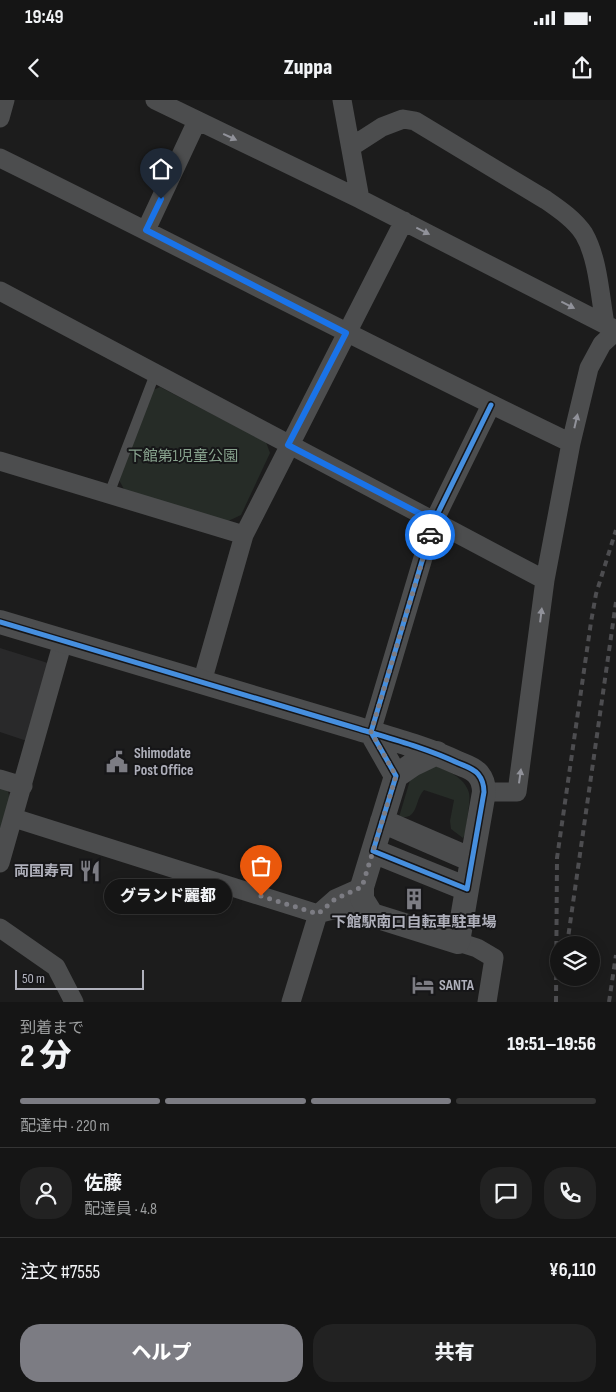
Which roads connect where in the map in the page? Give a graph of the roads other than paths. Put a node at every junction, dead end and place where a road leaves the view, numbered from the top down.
1 (5, 100) edge
2 (155, 100) edge
3 (342, 100) edge
4 (0, 118) edge
5 (198, 121) junction
6 (351, 147) junction
7 (0, 158) edge
8 (360, 199) junction
9 (404, 221) junction
10 (146, 230) junction
11 (0, 291) edge
12 (612, 328) edge
13 (346, 333) junction
14 (155, 374) junction
15 (491, 405) junction
16 (571, 443) junction
17 (288, 445) junction
18 (0, 461) edge
19 (109, 494) junction
20 (434, 521) junction
21 (244, 535) junction
22 (545, 580) junction
23 (0, 622) edge
24 (63, 641) junction
25 (202, 682) junction
26 (371, 732) junction
27 (437, 753) junction
28 (396, 776) junction
29 (0, 779) edge
30 (23, 786) junction
31 (484, 792) junction
32 (14, 818) junction
33 (382, 821) junction
34 (373, 851) junction
35 (472, 860) junction
36 (0, 863) edge
37 (362, 887) junction
38 (467, 889) junction
39 (318, 914) junction
40 (372, 915) junction
41 (0, 928) edge
42 (458, 942) junction
43 (74, 1002) edge
44 (291, 1002) edge
45 (487, 1002) edge

1 - 4 street
2 - 5 street
3 - 6 street
5 -> 8 street
5 - 10 street
6 - 8 street
6 - 12 street
7 - 10 street
8 - 9 street
9 -> 12 street
9 - 13 street
10 - 13 street
11 - 14 street
16 -> 12 street
13 - 15 street
13 - 17 street
14 - 17 street
14 - 19 lane
15 - 16 street
15 - 20 street
16 - 22 street
17 - 20 street
17 - 21 street
18 - 19 street
19 - 21 street
20 - 22 street
20 - 26 street
21 - 25 street
31 -> 22 street
23 - 24 street
24 - 25 street
24 - 30 street
25 - 26 street
26 - 27 street
26 - 28 street
27 - 28 street
27 - 31 street
28 - 33 street
29 - 30 street
30 - 32 street
31 - 35 street
32 - 36 street
32 - 39 street
33 - 34 street
33 - 35 street
34 - 37 street
34 - 38 street
35 - 38 street
37 - 39 street
37 - 40 street
38 - 42 street
39 - 40 street
39 - 44 street
40 - 42 street
41 - 43 street
42 - 45 street

